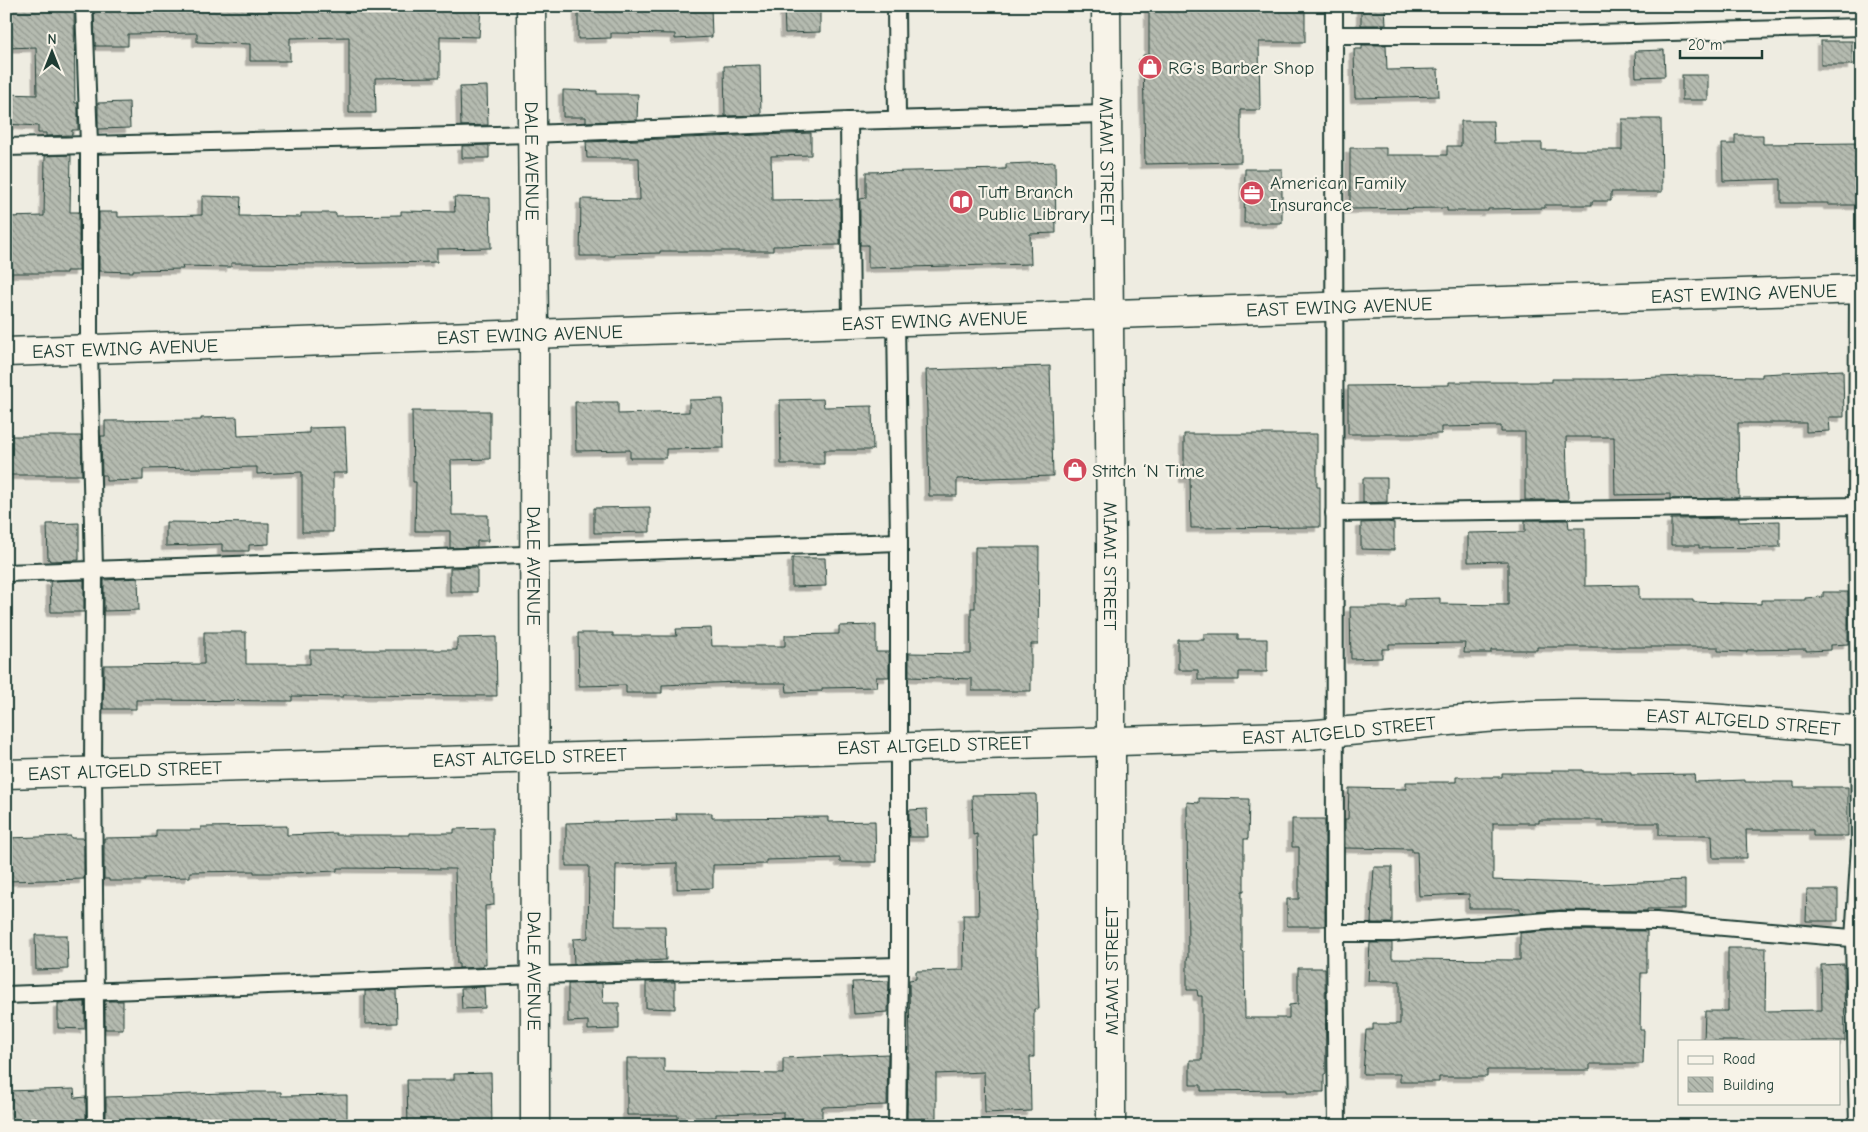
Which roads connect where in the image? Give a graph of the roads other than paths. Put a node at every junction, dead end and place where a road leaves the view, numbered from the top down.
1 (84, 6) edge
2 (531, 6) edge
3 (896, 6) edge
4 (1106, 6) edge
5 (1334, 6) edge
6 (1862, 27) edge
7 (1335, 35) junction
8 (1106, 114) junction
9 (897, 119) junction
10 (849, 121) junction
11 (532, 134) junction
12 (89, 144) junction
13 (6, 147) edge
14 (1860, 289) edge
15 (1334, 306) junction
16 (1110, 314) junction
17 (896, 320) junction
18 (851, 322) junction
19 (534, 333) junction
20 (89, 349) junction
21 (6, 352) edge
22 (1859, 506) edge
23 (1334, 513) junction
24 (900, 542) junction
25 (533, 555) junction
26 (94, 571) junction
27 (6, 573) edge
28 (1860, 731) edge
29 (1335, 732) junction
30 (1111, 740) junction
31 (899, 745) junction
32 (534, 757) junction
33 (93, 771) junction
34 (6, 774) edge
35 (1335, 933) junction
36 (1858, 939) edge
37 (900, 966) junction
38 (535, 975) junction
39 (94, 992) junction
40 (6, 995) edge
41 (96, 1126) edge
42 (535, 1126) edge
43 (897, 1126) edge
44 (1111, 1126) edge
45 (1337, 1126) edge
46 (1858, 1126) edge

1 - 12 lane
2 - 11 street, DALE AVENUE
3 - 9 lane
4 - 8 street, MIAMI STREET
5 - 7 lane
6 - 7 lane
7 - 15 lane
8 - 9 lane
8 - 16 street, MIAMI STREET
9 - 10 lane
10 - 11 lane
10 - 18 lane
11 - 12 lane
11 - 19 street, DALE AVENUE
12 - 13 lane
12 - 20 lane
14 - 15 street, EAST EWING AVENUE
14 - 22 lane
15 - 16 street, EAST EWING AVENUE
15 - 23 lane
16 - 17 street, EAST EWING AVENUE
16 - 30 street, MIAMI STREET
17 - 18 street, EAST EWING AVENUE
17 - 24 lane
18 - 19 street, EAST EWING AVENUE
19 - 20 street, EAST EWING AVENUE
19 - 25 street, DALE AVENUE
20 - 21 street, EAST EWING AVENUE
20 - 26 lane
22 - 23 lane
22 - 28 lane
23 - 29 lane
24 - 25 lane
24 - 31 lane
25 - 26 lane
25 - 32 street, DALE AVENUE
26 - 27 lane
26 - 33 lane
28 - 29 street, EAST ALTGELD STREET
28 - 36 lane
29 - 30 street, EAST ALTGELD STREET
29 - 35 lane
30 - 31 street, EAST ALTGELD STREET
30 - 44 street, MIAMI STREET
31 - 32 street, EAST ALTGELD STREET
31 - 37 lane
32 - 33 street, EAST ALTGELD STREET
32 - 38 street, DALE AVENUE
33 - 34 street, EAST ALTGELD STREET
33 - 39 lane
35 - 36 lane
35 - 45 lane
36 - 46 lane
37 - 38 lane
37 - 43 lane
38 - 39 lane
38 - 42 street, DALE AVENUE
39 - 40 lane
39 - 41 lane

